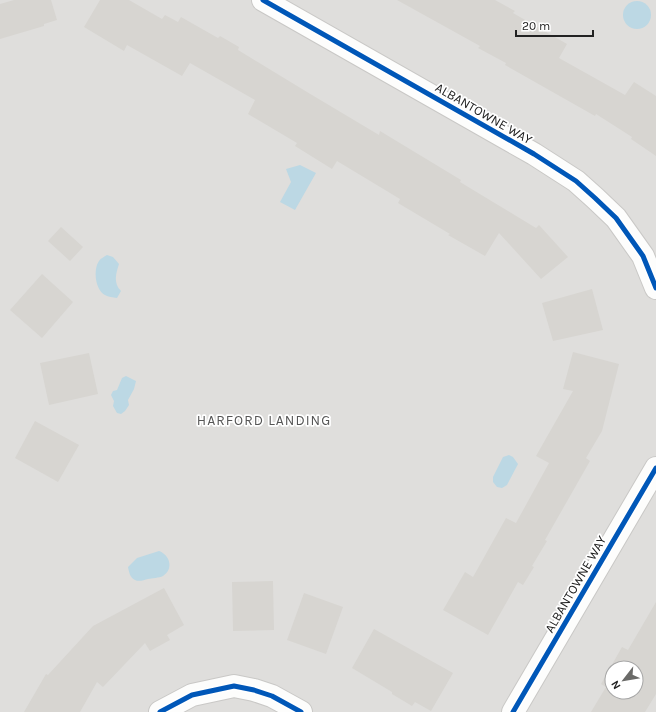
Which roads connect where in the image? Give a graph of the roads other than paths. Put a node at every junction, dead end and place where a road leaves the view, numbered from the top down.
1 (263, 0) edge
2 (656, 288) edge
3 (656, 468) edge
4 (160, 712) edge
5 (301, 712) edge
6 (513, 712) edge

1 - 2 street, ALBANTOWNE WAY
3 - 6 street, ALBANTOWNE WAY
4 - 5 street

